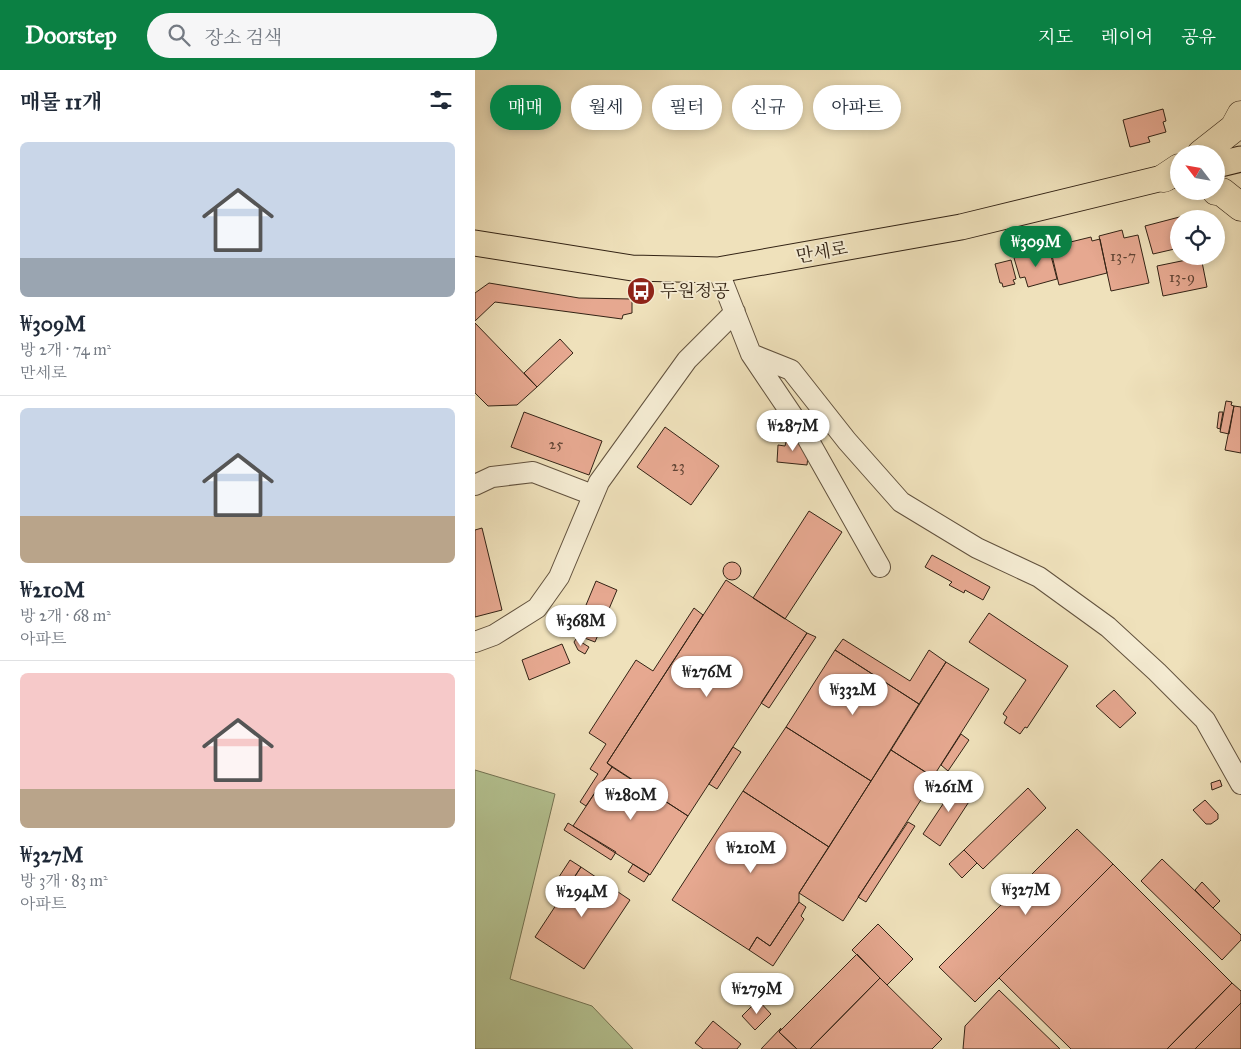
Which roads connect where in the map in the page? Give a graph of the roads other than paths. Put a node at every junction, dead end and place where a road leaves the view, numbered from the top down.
1 (1241, 115) edge
2 (1212, 145) edge
3 (1241, 159) edge
4 (1225, 163) edge
5 (1170, 177) edge
6 (1225, 195) edge
7 (1241, 207) edge
8 (475, 243) edge
9 (718, 270) junction
10 (735, 312) junction
11 (751, 354) junction
12 (475, 484) edge
13 (593, 495) junction
14 (880, 567) dead end
15 (475, 642) edge
16 (1241, 784) edge

1 - 2 highway
3 - 4 main road
5 - 9 main road, 만세로
6 - 7 highway
8 - 9 main road, 만세로
9 - 10 lane
10 - 11 lane
10 - 13 lane
11 - 14 lane
11 - 16 lane
12 - 13 lane
13 - 15 lane

